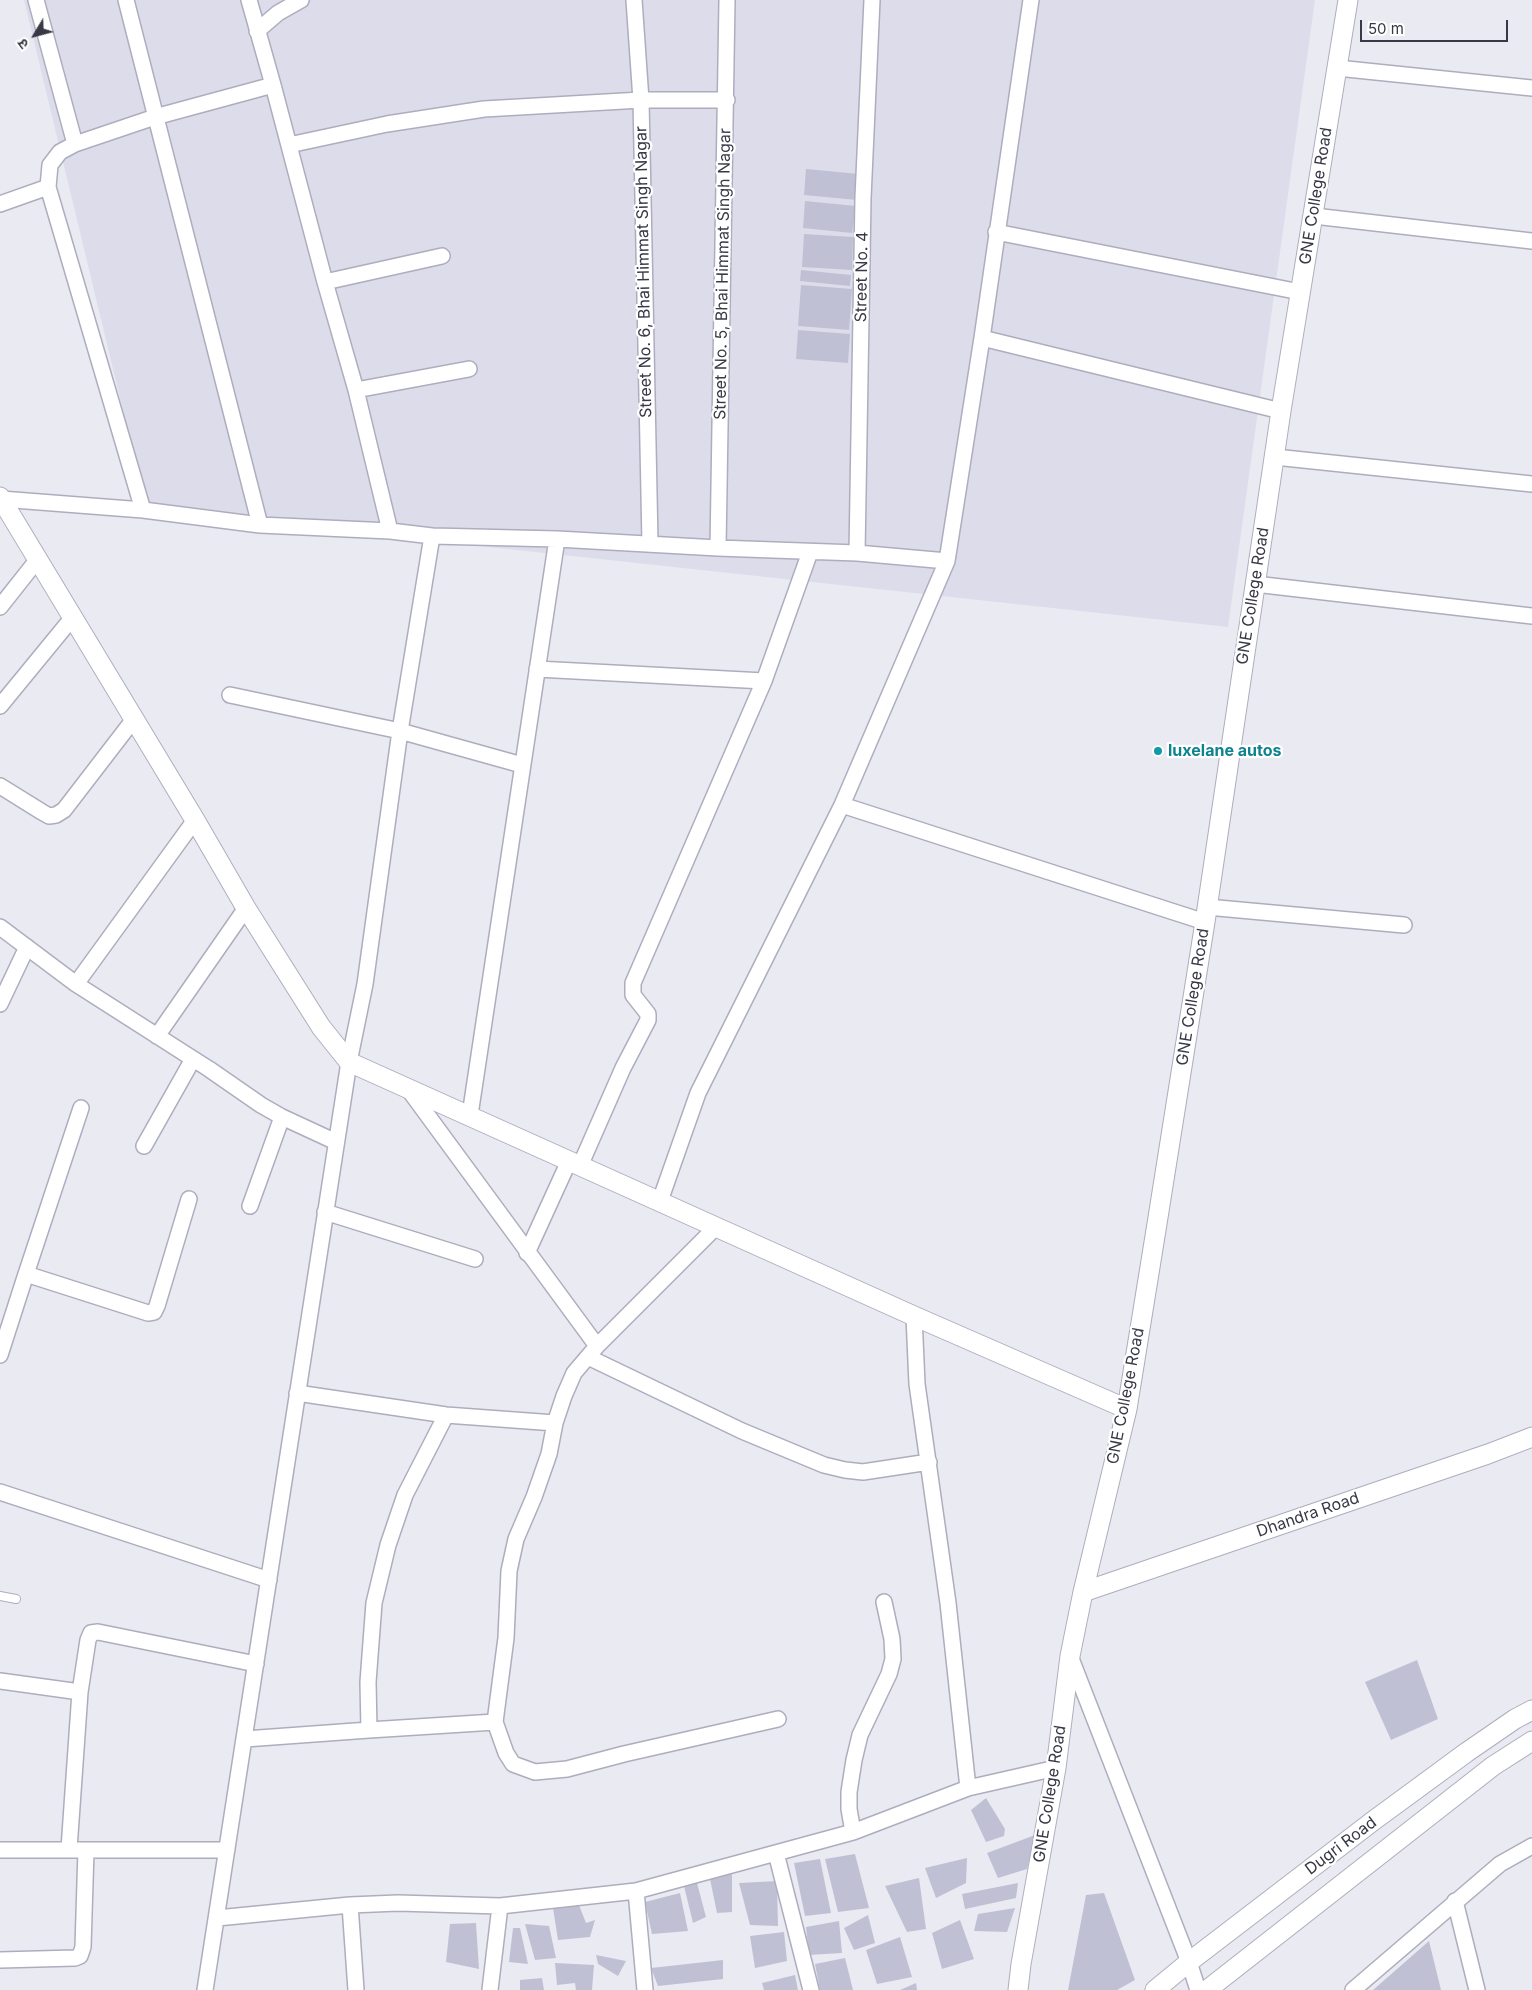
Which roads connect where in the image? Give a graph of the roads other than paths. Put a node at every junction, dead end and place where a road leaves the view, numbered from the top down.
1 (36, 0) edge
2 (126, 0) edge
3 (249, 0) edge
4 (301, 0) edge
5 (634, 0) edge
6 (727, 0) edge
7 (872, 0) edge
8 (1031, 0) edge
9 (1348, 0) edge
10 (257, 31) junction
11 (1337, 68) junction
12 (273, 85) junction
13 (1532, 88) edge
14 (641, 100) junction
15 (727, 100) junction
16 (155, 117) junction
17 (76, 144) junction
18 (289, 145) junction
19 (48, 187) junction
20 (0, 204) edge
21 (1314, 216) junction
22 (996, 232) junction
23 (1532, 241) edge
24 (442, 256) dead end
25 (325, 282) junction
26 (1300, 292) junction
27 (982, 338) junction
28 (469, 369) dead end
29 (356, 390) junction
30 (1281, 411) junction
31 (1275, 457) junction
32 (1532, 484) edge
33 (0, 498) edge
34 (143, 510) junction
35 (260, 525) junction
36 (390, 531) junction
37 (432, 536) junction
38 (557, 539) junction
39 (650, 543) junction
40 (718, 548) junction
41 (810, 552) junction
42 (857, 553) junction
43 (38, 558) junction
44 (947, 562) junction
45 (1255, 584) junction
46 (0, 607) edge
47 (1532, 616) edge
48 (73, 618) junction
49 (537, 668) junction
50 (764, 680) junction
51 (230, 696) dead end
52 (0, 706) edge
53 (134, 720) junction
54 (400, 731) junction
55 (522, 765) junction
56 (0, 786) edge
57 (842, 805) junction
58 (195, 820) junction
59 (246, 908) junction
60 (1206, 914) junction
61 (1404, 925) dead end
62 (0, 927) edge
63 (27, 947) junction
64 (76, 984) junction
65 (0, 1004) edge
66 (156, 1036) junction
67 (193, 1059) junction
68 (349, 1062) junction
69 (409, 1090) junction
70 (81, 1108) dead end
71 (470, 1115) junction
72 (282, 1117) junction
73 (336, 1142) junction
74 (144, 1146) dead end
75 (574, 1164) junction
76 (189, 1199) dead end
77 (660, 1201) junction
78 (250, 1206) dead end
79 (326, 1212) junction
80 (716, 1227) junction
81 (527, 1252) junction
82 (475, 1259) dead end
83 (26, 1274) junction
84 (914, 1316) junction
85 (593, 1352) junction
86 (0, 1355) edge
87 (298, 1394) junction
88 (1127, 1408) junction
89 (446, 1415) junction
90 (555, 1423) junction
91 (1532, 1437) edge
92 (929, 1462) junction
93 (0, 1492) edge
94 (269, 1580) junction
95 (1083, 1592) junction
96 (0, 1596) edge
97 (16, 1598) dead end
98 (884, 1602) dead end
99 (1070, 1656) junction
100 (256, 1664) junction
101 (0, 1681) edge
102 (80, 1692) junction
103 (1532, 1710) edge
104 (778, 1719) dead end
105 (495, 1722) junction
106 (370, 1730) junction
107 (245, 1739) junction
108 (1532, 1741) edge
109 (1056, 1768) junction
110 (968, 1788) junction
111 (853, 1832) junction
112 (1532, 1846) edge
113 (0, 1850) edge
114 (69, 1850) junction
115 (86, 1850) junction
116 (227, 1850) junction
117 (776, 1853) junction
118 (636, 1891) junction
119 (1455, 1900) junction
120 (350, 1904) junction
121 (500, 1906) junction
122 (217, 1918) junction
123 (0, 1960) edge
124 (1189, 1962) junction
125 (206, 1990) edge
126 (356, 1990) edge
127 (490, 1990) edge
128 (645, 1990) edge
129 (811, 1990) edge
130 (1018, 1990) edge
131 (1156, 1990) edge
132 (1198, 1990) edge
133 (1207, 1990) edge
134 (1352, 1990) edge
135 (1477, 1990) edge

1 - 17 street
2 - 16 street
3 - 10 street
4 - 10 street
5 - 14 street, Street No. 6, Bhai Himmat Singh Nagar
6 - 15 street, Street No. 5, Bhai Himmat Singh Nagar
7 - 42 street, Street No. 4
8 - 22 street
9 - 11 street, GNE College Road
10 - 12 street
11 - 13 street
11 - 21 street, GNE College Road
12 - 16 street
12 - 18 street
14 - 15 street
14 - 18 street
14 - 39 street, Street No. 6, Bhai Himmat Singh Nagar
15 - 40 street, Street No. 5, Bhai Himmat Singh Nagar
16 - 17 street
16 - 35 street
17 - 19 street
18 - 25 street
19 - 20 street
19 - 34 street
21 - 23 street
21 - 26 street, GNE College Road
22 - 26 street
22 - 27 street
24 - 25 street
25 - 29 street
26 - 30 street, GNE College Road
27 - 30 street
27 - 44 street
28 - 29 street
29 - 36 street
30 - 31 street, GNE College Road
31 - 32 street
31 - 45 street, GNE College Road
33 - 34 street
33 - 43 street
34 - 35 street
35 - 36 street
36 - 37 street
37 - 38 street
37 - 54 street
38 - 39 street
38 - 49 street
39 - 40 street
40 - 41 street
41 - 42 street
41 - 50 street
42 - 44 street
43 - 46 street
43 - 48 street
44 - 57 street
45 - 47 street
45 - 60 street, GNE College Road
48 - 52 street
48 - 53 street
49 - 50 street
49 - 55 street
50 - 75 street
51 - 54 street
53 - 56 street
53 - 58 street
54 - 55 street
54 - 68 street
55 - 71 street
57 - 60 street
57 - 77 street
58 - 59 street
58 - 64 street
59 - 66 street
59 - 68 street
60 - 61 street
60 - 88 street, GNE College Road
62 - 63 street
63 - 64 street
63 - 65 street
64 - 66 street
66 - 67 street
67 - 72 street
67 - 74 street
68 - 69 street
68 - 73 street
69 - 71 street
69 - 81 street
70 - 83 street
71 - 75 street
72 - 73 street
72 - 78 street
73 - 79 street
75 - 77 street
75 - 81 street
76 - 83 street
77 - 80 street
79 - 82 street
79 - 87 street
80 - 84 street
80 - 85 street
81 - 85 street
83 - 86 street
84 - 88 street
84 - 92 street
85 - 90 street
85 - 92 street
87 - 89 street
87 - 94 street
88 - 95 street, GNE College Road
89 - 90 street
89 - 106 street
90 - 105 street
91 - 95 street, Dhandra Road
92 - 110 street
93 - 94 street
94 - 100 street
95 - 99 street, GNE College Road
96 - 97 lane
98 - 111 street
99 - 109 street, GNE College Road
99 - 124 street
100 - 102 street
100 - 107 street
101 - 102 street
102 - 114 street
103 - 124 street, Dugri Road
104 - 105 street
105 - 106 street
106 - 107 street
107 - 116 street
108 - 133 street, Dugri Road
109 - 110 street
109 - 130 street, GNE College Road
110 - 111 street
111 - 117 street
112 - 119 street
113 - 114 street
114 - 115 street
115 - 116 street
115 - 123 street
116 - 122 street
117 - 118 street
117 - 129 street
118 - 121 street
118 - 128 street
119 - 134 street
119 - 135 street
120 - 121 street
120 - 122 street
120 - 126 street
121 - 127 street
122 - 125 street
124 - 131 street, Dugri Road
124 - 132 street

